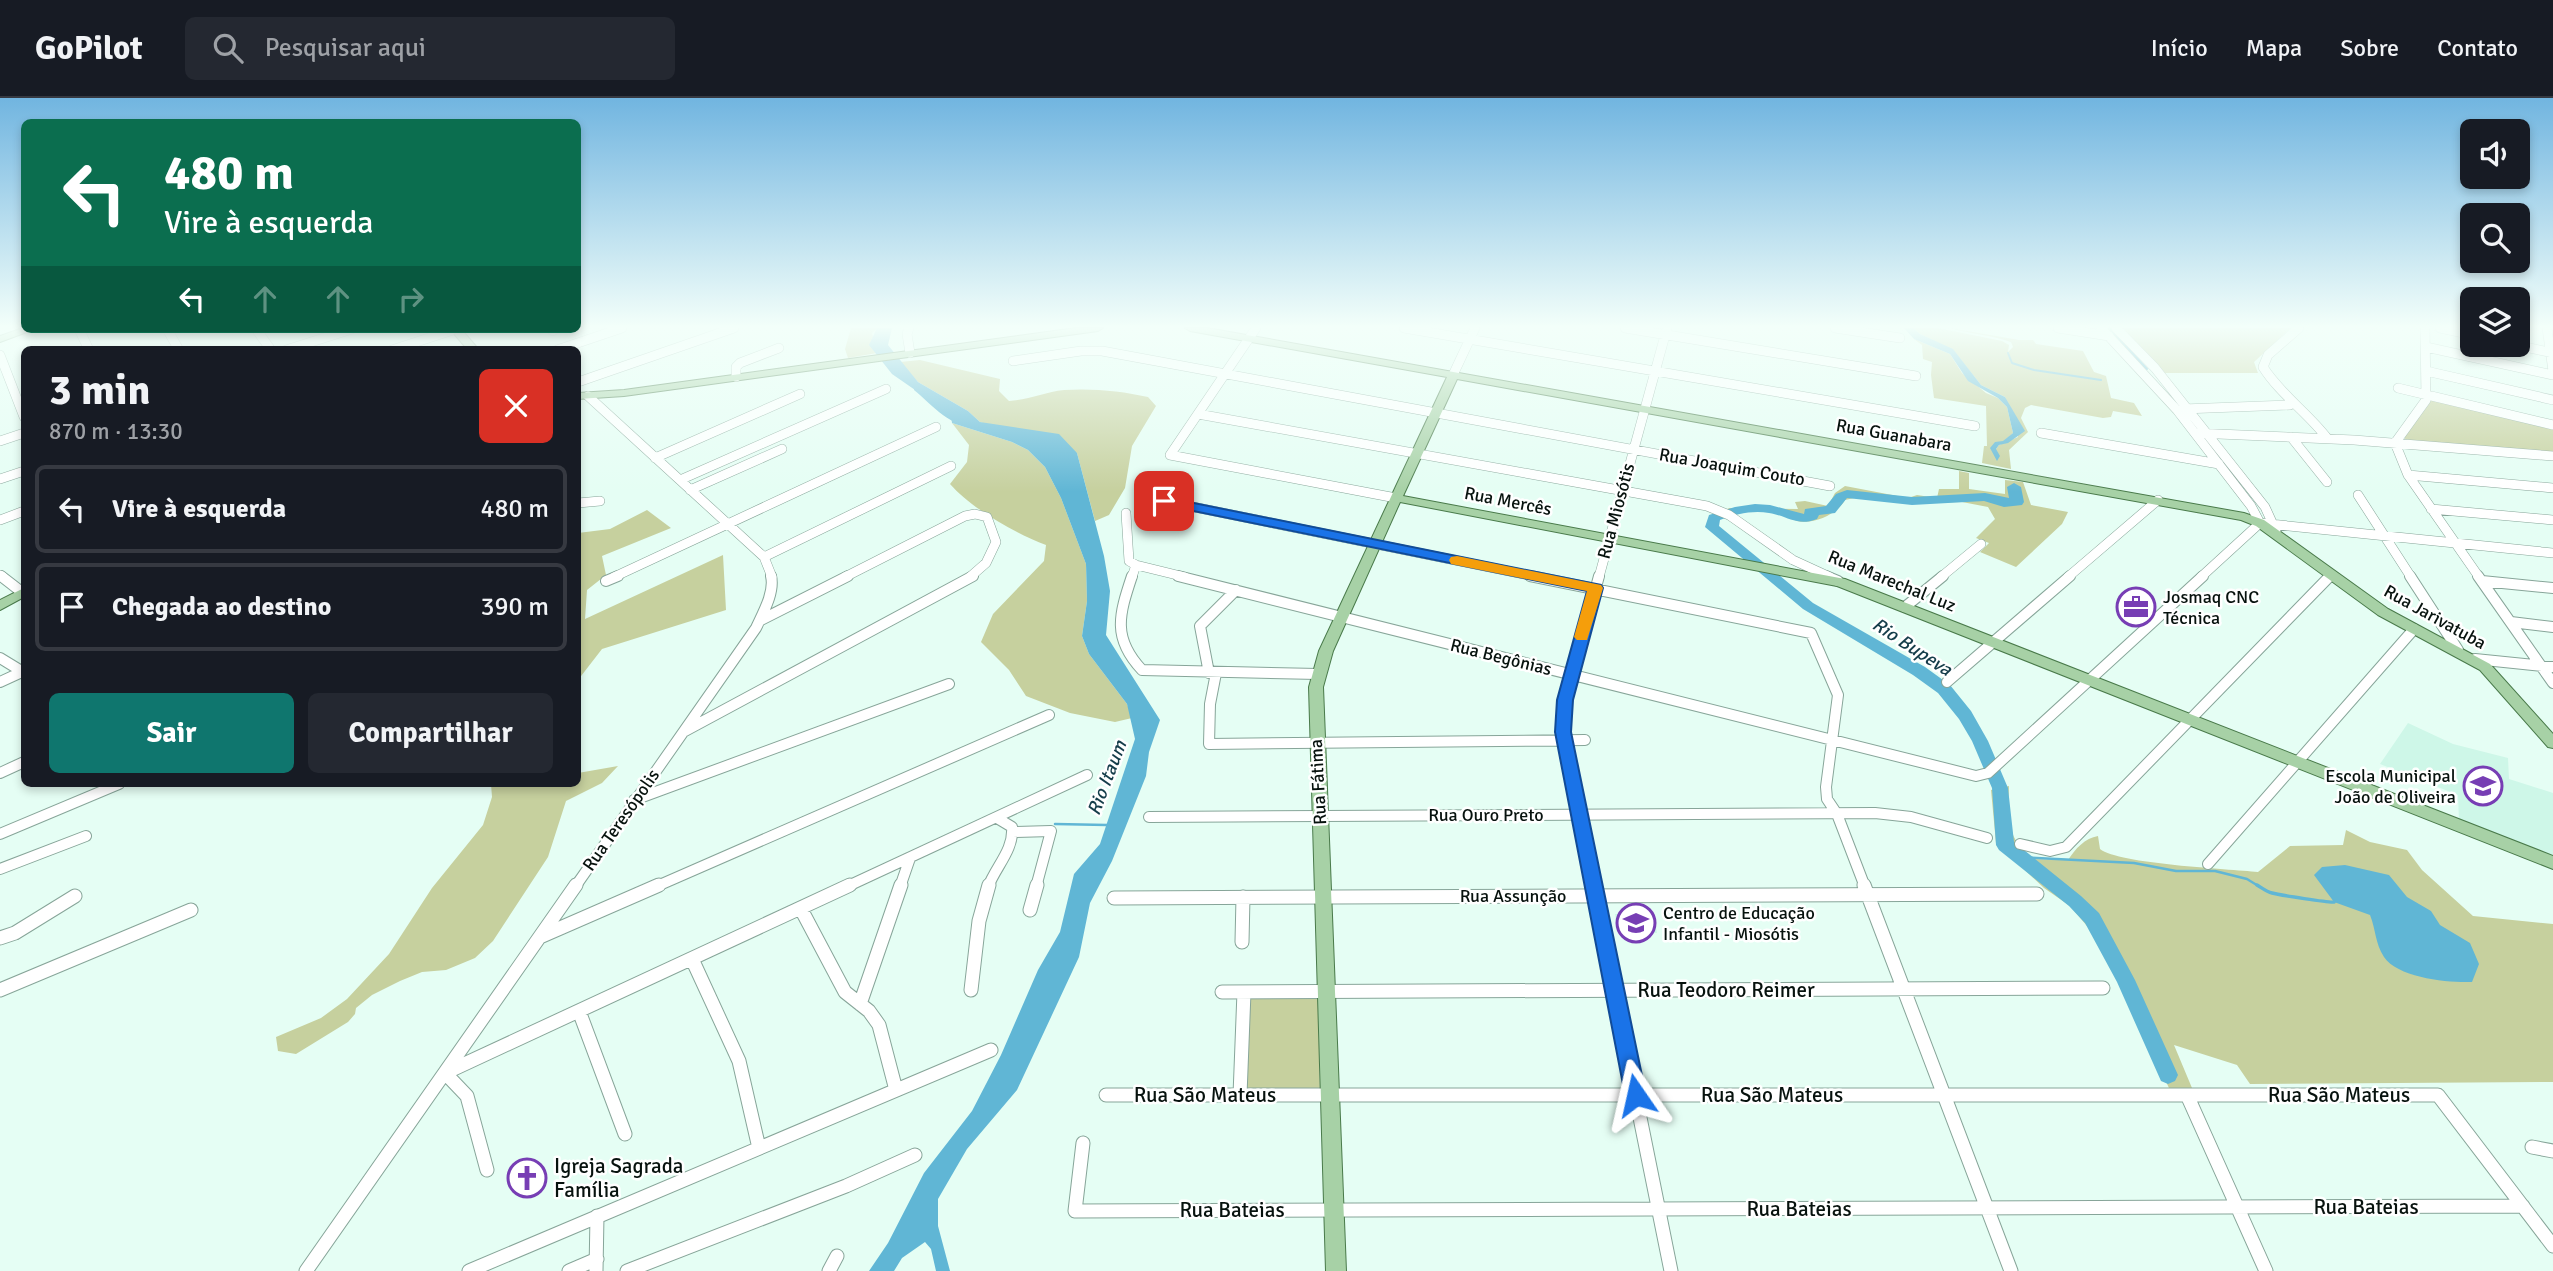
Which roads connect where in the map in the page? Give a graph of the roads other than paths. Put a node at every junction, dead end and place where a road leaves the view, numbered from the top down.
1 (11, 383) edge
2 (690, 383) edge
3 (1219, 383) edge
4 (1272, 383) edge
5 (1450, 383) edge
6 (1497, 383) edge
7 (1652, 383) edge
8 (1723, 383) edge
9 (2156, 383) edge
10 (2164, 383) edge
11 (2274, 383) edge
12 (2426, 383) edge
13 (2477, 383) edge
14 (2398, 388) dead end
15 (886, 389) dead end
16 (800, 394) dead end
17 (2426, 395) junction
18 (583, 396) edge
19 (2553, 400) edge
20 (2290, 405) dead end
21 (21, 408) edge
22 (1645, 409) junction
23 (2182, 409) junction
24 (1436, 413) junction
25 (1198, 414) junction
26 (2553, 425) edge
27 (1975, 426) dead end
28 (936, 427) dead end
29 (2041, 433) dead end
30 (2195, 433) junction
31 (21, 434) edge
32 (2207, 434) junction
33 (2291, 437) junction
34 (2328, 438) junction
35 (0, 441) edge
36 (2395, 443) junction
37 (782, 449) dead end
38 (1633, 449) junction
39 (1417, 453) junction
40 (2553, 456) edge
41 (655, 457) junction
42 (2219, 464) junction
43 (951, 467) dead end
44 (21, 472) edge
45 (2409, 475) junction
46 (0, 479) edge
47 (680, 480) junction
48 (2327, 482) dead end
49 (1830, 486) dead end
50 (2553, 488) edge
51 (690, 489) junction
52 (1622, 491) junction
53 (2358, 495) dead end
54 (1396, 498) junction
55 (2158, 500) junction
56 (600, 501) dead end
57 (1164, 501) dead end
58 (581, 503) edge
59 (2251, 506) junction
60 (2431, 509) junction
61 (21, 512) edge
62 (1126, 513) dead end
63 (2234, 514) junction
64 (0, 520) edge
65 (2553, 520) edge
66 (728, 524) junction
67 (2267, 525) junction
68 (2385, 537) junction
69 (1609, 538) junction
70 (1376, 544) junction
71 (1981, 544) dead end
72 (2456, 544) junction
73 (2553, 553) edge
74 (764, 557) junction
75 (1136, 565) junction
76 (0, 575) edge
77 (2330, 576) junction
78 (606, 581) dead end
79 (1840, 582) junction
80 (2482, 582) junction
81 (1595, 588) junction
82 (2553, 589) edge
83 (1236, 590) junction
84 (21, 591) edge
85 (21, 595) edge
86 (0, 606) edge
87 (1905, 607) junction
88 (1342, 617) junction
89 (761, 620) junction
90 (2511, 622) junction
91 (2553, 627) edge
92 (2414, 629) junction
93 (1994, 642) junction
94 (2458, 650) junction
95 (0, 658) edge
96 (2475, 659) junction
97 (2547, 667) edge
98 (21, 670) edge
99 (21, 673) edge
100 (1212, 673) junction
101 (1318, 674) junction
102 (1572, 675) junction
103 (2089, 680) junction
104 (0, 682) edge
105 (1947, 682) dead end
106 (2553, 683) edge
107 (949, 684) dead end
108 (1049, 715) dead end
109 (2190, 720) junction
110 (682, 732) junction
111 (1585, 740) dead end
112 (1832, 740) junction
113 (1564, 741) junction
114 (1317, 743) junction
115 (2553, 743) edge
116 (2297, 762) junction
117 (21, 763) edge
118 (0, 772) edge
119 (1087, 775) dead end
120 (112, 787) edge
121 (634, 800) junction
122 (1837, 814) junction
123 (1579, 815) junction
124 (1320, 816) junction
125 (1149, 817) dead end
126 (997, 818) junction
127 (1013, 832) junction
128 (0, 834) edge
129 (86, 836) dead end
130 (1987, 838) dead end
131 (2020, 844) dead end
132 (910, 858) junction
133 (2553, 863) edge
134 (2208, 864) dead end
135 (0, 869) edge
136 (2037, 894) dead end
137 (1868, 895) junction
138 (75, 896) dead end
139 (1595, 896) junction
140 (1242, 897) junction
141 (1322, 897) junction
142 (1114, 898) dead end
143 (802, 909) junction
144 (191, 910) dead end
145 (1030, 910) dead end
146 (542, 936) junction
147 (0, 938) edge
148 (1242, 942) dead end
149 (692, 959) junction
150 (2104, 988) dead end
151 (1904, 989) junction
152 (0, 990) edge
153 (971, 990) dead end
154 (1614, 990) junction
155 (1327, 991) junction
156 (1222, 992) dead end
157 (1244, 992) junction
158 (860, 1004) junction
159 (579, 1011) junction
160 (991, 1050) dead end
161 (445, 1073) junction
162 (896, 1090) junction
163 (1106, 1095) dead end
164 (1240, 1095) junction
165 (1330, 1095) junction
166 (1636, 1095) junction
167 (1944, 1095) junction
168 (2186, 1095) junction
169 (625, 1134) dead end
170 (1083, 1143) dead end
171 (2532, 1147) dead end
172 (759, 1148) junction
173 (2553, 1151) edge
174 (915, 1155) dead end
175 (487, 1170) dead end
176 (2523, 1206) junction
177 (2237, 1207) junction
178 (1987, 1208) junction
179 (1658, 1209) junction
180 (1334, 1210) junction
181 (597, 1216) junction
182 (2553, 1246) edge
183 (837, 1256) dead end
184 (597, 1265) edge
185 (306, 1271) edge
186 (469, 1271) edge
187 (569, 1271) edge
188 (627, 1271) edge
189 (829, 1271) edge
190 (1336, 1271) edge
191 (1671, 1271) edge
192 (2011, 1271) edge
193 (2266, 1271) edge

1 - 21 street
2 - 18 main road
3 - 25 street
4 - 24 street, Rua Joaquim Couto
5 - 24 main road, Rua Fátima
6 - 22 main road, Rua Guanabara
7 - 22 street, Rua Miosótis
8 - 27 street
9 - 23 street, Rua Jarivatuba
10 - 23 street, Rua Jarivatuba
11 - 34 street
12 - 17 street
13 - 19 street
14 - 17 street
15 - 47 street
16 - 41 street
17 - 26 street
17 - 36 street
18 - 41 street
20 - 23 street
22 - 38 street, Rua Miosótis
22 - 55 main road, Rua Guanabara
23 - 30 street, Rua Jarivatuba
23 - 32 street, Rua Jarivatuba
24 - 38 street, Rua Joaquim Couto
24 - 39 main road, Rua Fátima
25 - 39 street, Rua Marechal Luz
25 - 54 street, Rua Mercês
28 - 66 street
29 - 42 street
30 - 32 street
30 - 42 street, Rua Jarivatuba
31 - 35 street
32 - 33 street
32 - 67 street, Rua Jarivatuba
33 - 34 street
33 - 48 street
34 - 36 street
36 - 40 street
36 - 45 street
37 - 51 street
38 - 49 street, Rua Joaquim Couto
38 - 52 street, Rua Miosótis
39 - 52 street, Rua Marechal Luz
39 - 54 main road, Rua Fátima
41 - 47 street
42 - 59 street, Rua Jarivatuba
43 - 74 street
44 - 46 street
45 - 50 street
45 - 60 street
47 - 51 street
51 - 66 street
52 - 69 street, Rua Miosótis
52 - 79 street, Rua Marechal Luz
53 - 68 street
54 - 69 main road, Rua Mercês
54 - 70 main road, Rua Fátima
55 - 63 main road, Rua Guanabara
55 - 93 street
56 - 58 street
57 - 70 street
59 - 63 main road
59 - 67 street, Rua Jarivatuba
60 - 65 street
60 - 72 street
61 - 64 street
62 - 75 street
63 - 67 main road, Rua Guanabara
66 - 74 street
66 - 78 street
67 - 68 street
67 - 77 main road, Rua Jarivatuba
67 - 103 street
68 - 72 street
68 - 94 street
69 - 79 main road, Rua Mercês
69 - 81 street, Rua Miosótis
70 - 81 street
70 - 88 main road, Rua Fátima
71 - 87 street
72 - 73 street
72 - 80 street
74 - 89 street, Rua Teresópolis
75 - 83 street, Rua Begônias
75 - 100 street
76 - 84 street
77 - 92 main road, Rua Jarivatuba
77 - 109 street
79 - 87 main road, Rua Marechal Luz
80 - 82 street
80 - 90 street
81 - 102 street, Rua Miosótis
81 - 112 street
83 - 88 street, Rua Begônias
83 - 100 street
85 - 86 main road
87 - 93 main road, Rua Marechal Luz
88 - 101 main road, Rua Fátima
88 - 102 street, Rua Begônias
89 - 110 street, Rua Teresópolis
89 - 110 street
90 - 91 street
90 - 97 street
92 - 94 main road, Rua Jarivatuba
92 - 116 street
93 - 103 main road, Rua Marechal Luz
93 - 105 street
94 - 96 main road, Rua Jarivatuba
95 - 98 street
96 - 97 street
96 - 115 main road, Rua Jarivatuba
97 - 106 street
99 - 104 street
100 - 101 street
100 - 114 street
101 - 114 main road, Rua Fátima
102 - 112 street, Rua Begônias
102 - 113 street, Rua Miosótis
103 - 109 main road, Rua Marechal Luz
103 - 112 street, Rua Begônias
107 - 121 street
108 - 146 street
109 - 116 main road, Rua Marechal Luz
109 - 131 street
110 - 121 street, Rua Teresópolis
111 - 113 street
112 - 122 street
113 - 114 street
113 - 123 street, Rua Miosótis
114 - 124 main road, Rua Fátima
116 - 133 main road, Rua Marechal Luz
116 - 134 street
117 - 118 street
119 - 126 street
120 - 128 street
121 - 146 street, Rua Teresópolis
122 - 123 street, Rua Ouro Preto
122 - 130 street, Rua Ouro Preto
122 - 137 street
123 - 124 street, Rua Ouro Preto
123 - 139 street, Rua Miosótis
124 - 125 street, Rua Ouro Preto
124 - 141 main road, Rua Fátima
126 - 127 street
126 - 132 street
127 - 145 street
127 - 153 street
129 - 135 street
132 - 143 street
132 - 158 street
136 - 137 street, Rua Assunção
137 - 139 street, Rua Assunção
137 - 151 street
138 - 147 street
139 - 141 street, Rua Assunção
139 - 154 street, Rua Miosótis
140 - 141 street, Rua Assunção
140 - 142 street, Rua Assunção
140 - 148 street
141 - 155 main road, Rua Fátima
143 - 149 street
143 - 158 street
144 - 152 street
146 - 161 street, Rua Teresópolis
149 - 159 street
149 - 172 street
150 - 151 street, Rua Teodoro Reimer
151 - 154 street, Rua Teodoro Reimer
151 - 167 street
154 - 155 street, Rua Teodoro Reimer
154 - 166 street, Rua Miosótis
155 - 157 street, Rua Teodoro Reimer
155 - 165 main road, Rua Fátima
156 - 157 street, Rua Teodoro Reimer
157 - 164 street
158 - 162 street
159 - 161 street
159 - 169 street
160 - 162 street
161 - 175 street
161 - 185 street, Rua Teresópolis
162 - 172 street
163 - 164 street, Rua São Mateus
164 - 165 street, Rua São Mateus
165 - 166 street, Rua São Mateus
165 - 180 main road, Rua Fátima
166 - 167 street, Rua São Mateus
166 - 179 street, Rua Miosótis
167 - 168 street, Rua São Mateus
167 - 178 street
168 - 176 street, Rua São Mateus
168 - 177 street
170 - 180 street, Rua Bateias
171 - 173 street
172 - 181 street
174 - 188 street
176 - 177 street, Rua Bateias
176 - 182 street
177 - 178 street, Rua Bateias
177 - 193 street
178 - 179 street, Rua Bateias
178 - 192 street
179 - 180 street, Rua Bateias
179 - 191 street, Rua Miosótis
180 - 190 main road, Rua Fátima
181 - 184 street
181 - 186 street
183 - 189 street
184 - 187 street

